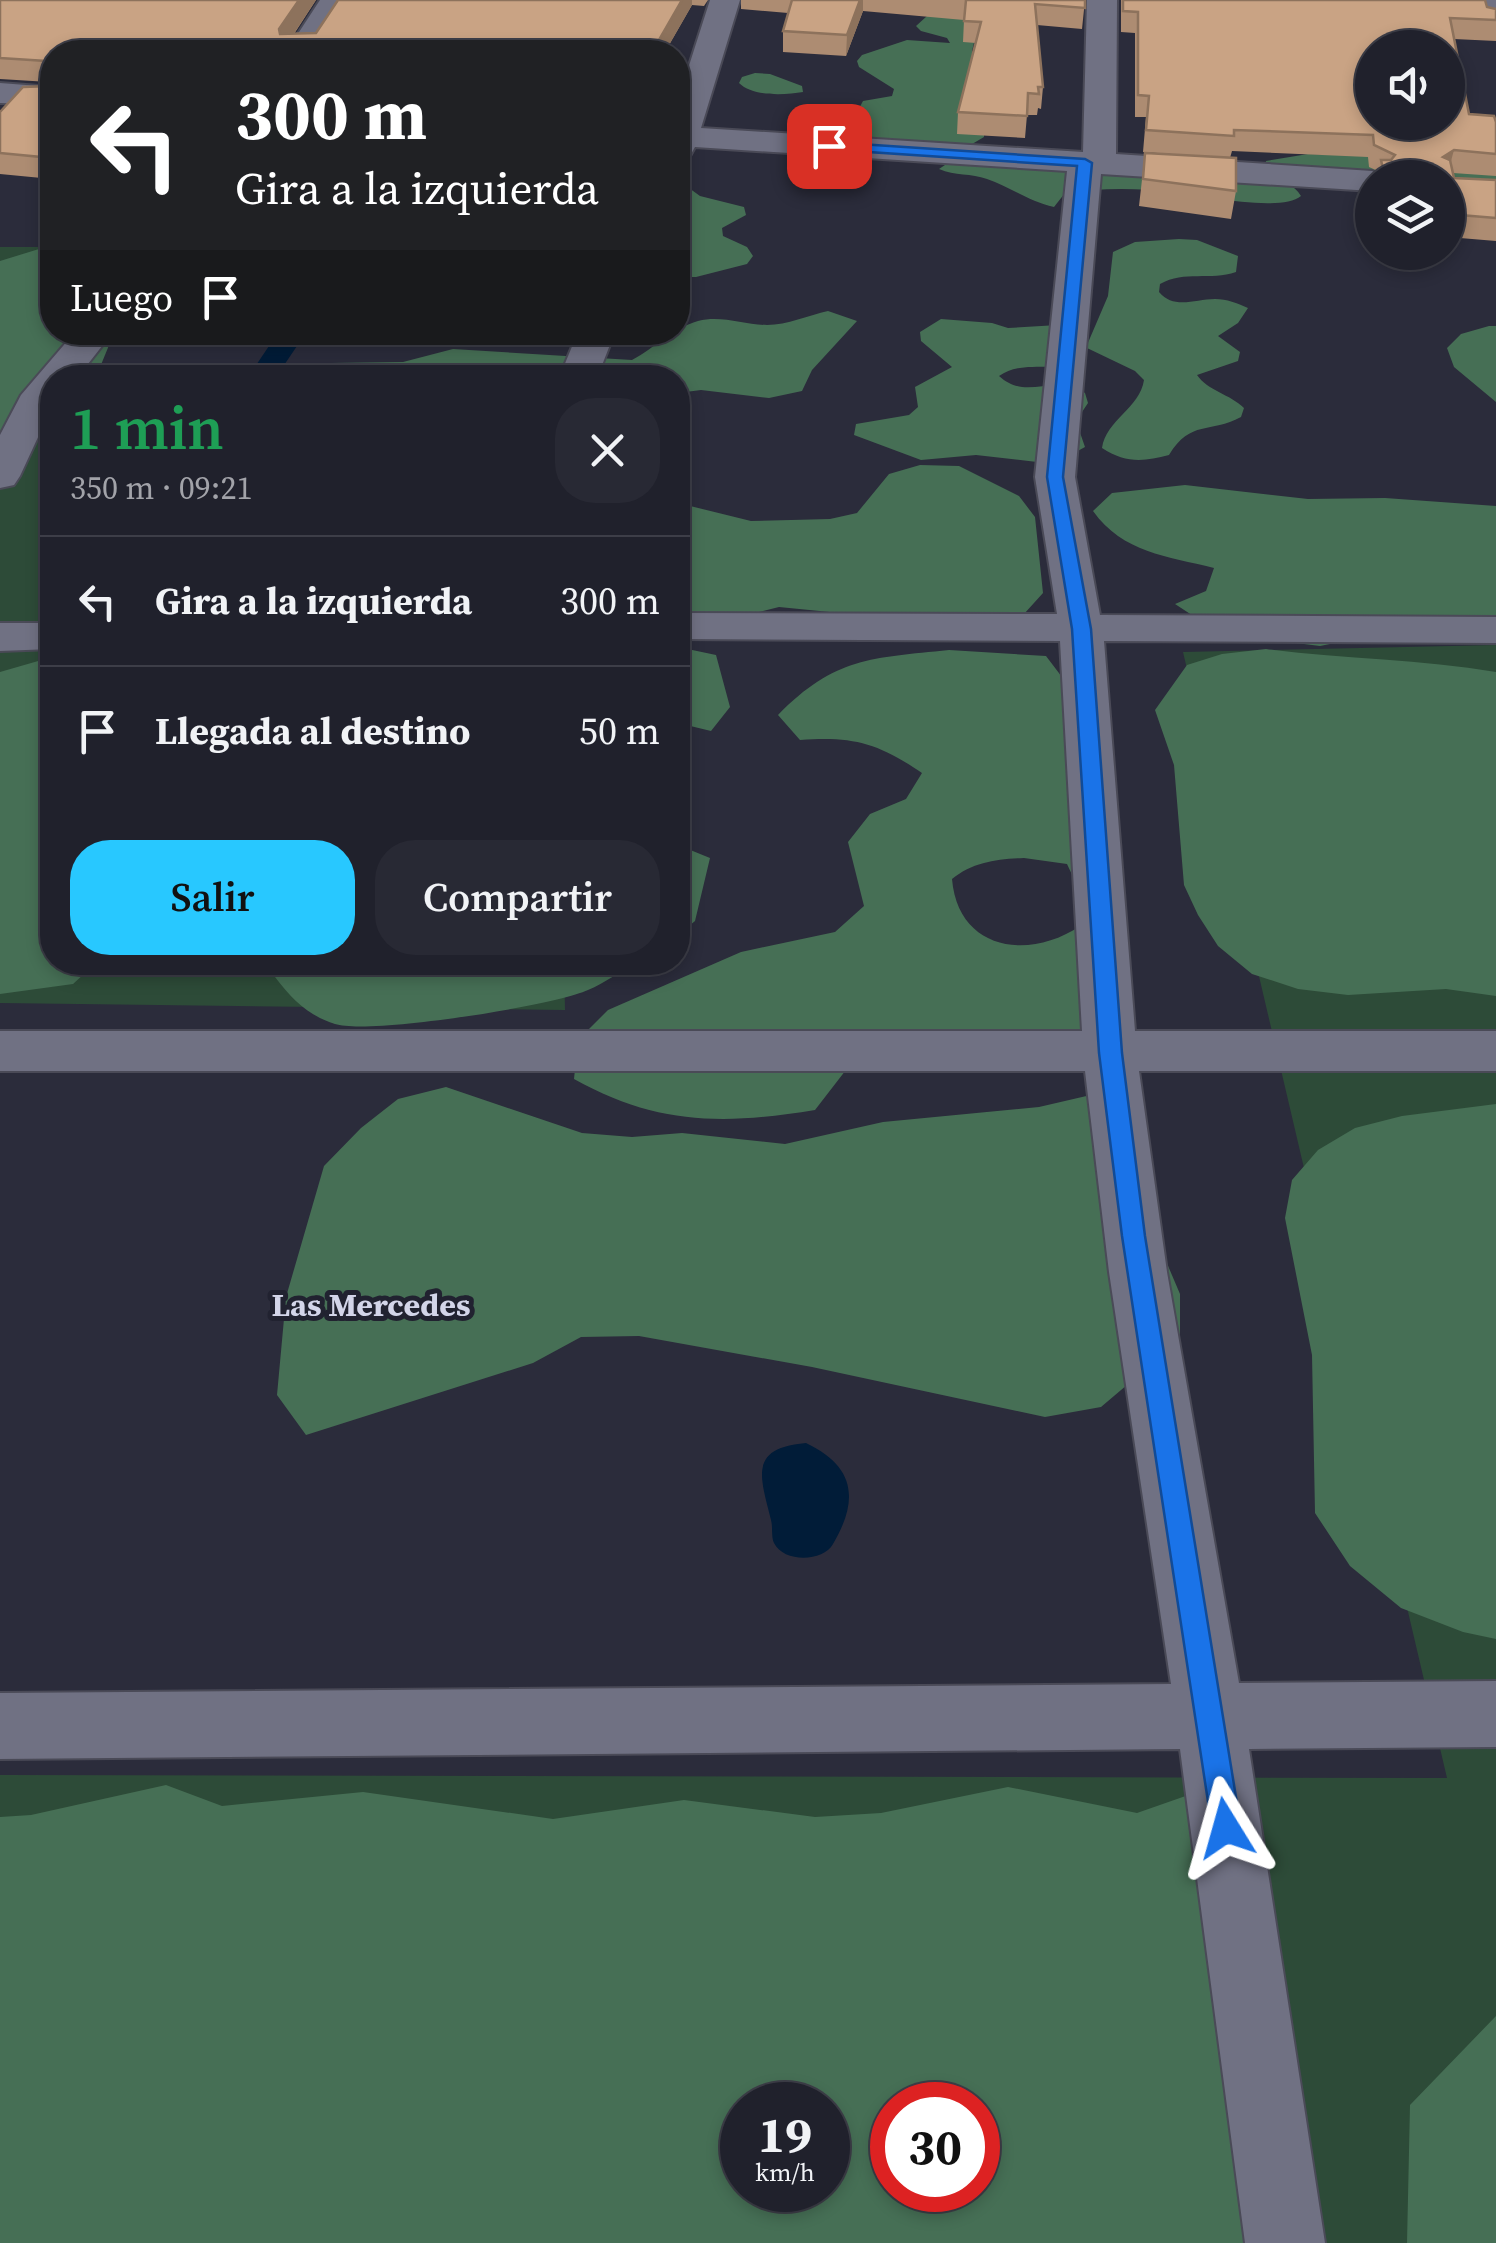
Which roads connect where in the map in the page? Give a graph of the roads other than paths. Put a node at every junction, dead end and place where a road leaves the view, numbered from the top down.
1 (335, 0) edge
2 (724, 0) edge
3 (1102, 0) edge
4 (1491, 0) edge
5 (1496, 20) edge
6 (309, 40) edge
7 (0, 92) edge
8 (40, 95) edge
9 (690, 107) edge
10 (690, 142) edge
11 (1092, 163) junction
12 (1355, 181) edge
13 (83, 345) edge
14 (66, 365) edge
15 (40, 397) edge
16 (0, 476) edge
17 (690, 626) edge
18 (1082, 629) junction
19 (1496, 630) edge
20 (40, 636) edge
21 (0, 637) edge
22 (1496, 1051) edge
23 (0, 1052) edge
24 (1110, 1053) junction
25 (1496, 1714) edge
26 (1210, 1715) junction
27 (0, 1726) edge
28 (1285, 2243) edge

1 - 6 street
2 - 9 street
3 - 11 street
4 - 5 street
7 - 8 street
10 - 11 street
11 - 12 street
11 - 18 street
13 - 14 street
15 - 16 street
17 - 18 street
18 - 19 street
18 - 24 street
20 - 21 street
22 - 24 street
23 - 24 street
24 - 26 street
25 - 26 street
26 - 27 street
26 - 28 street

